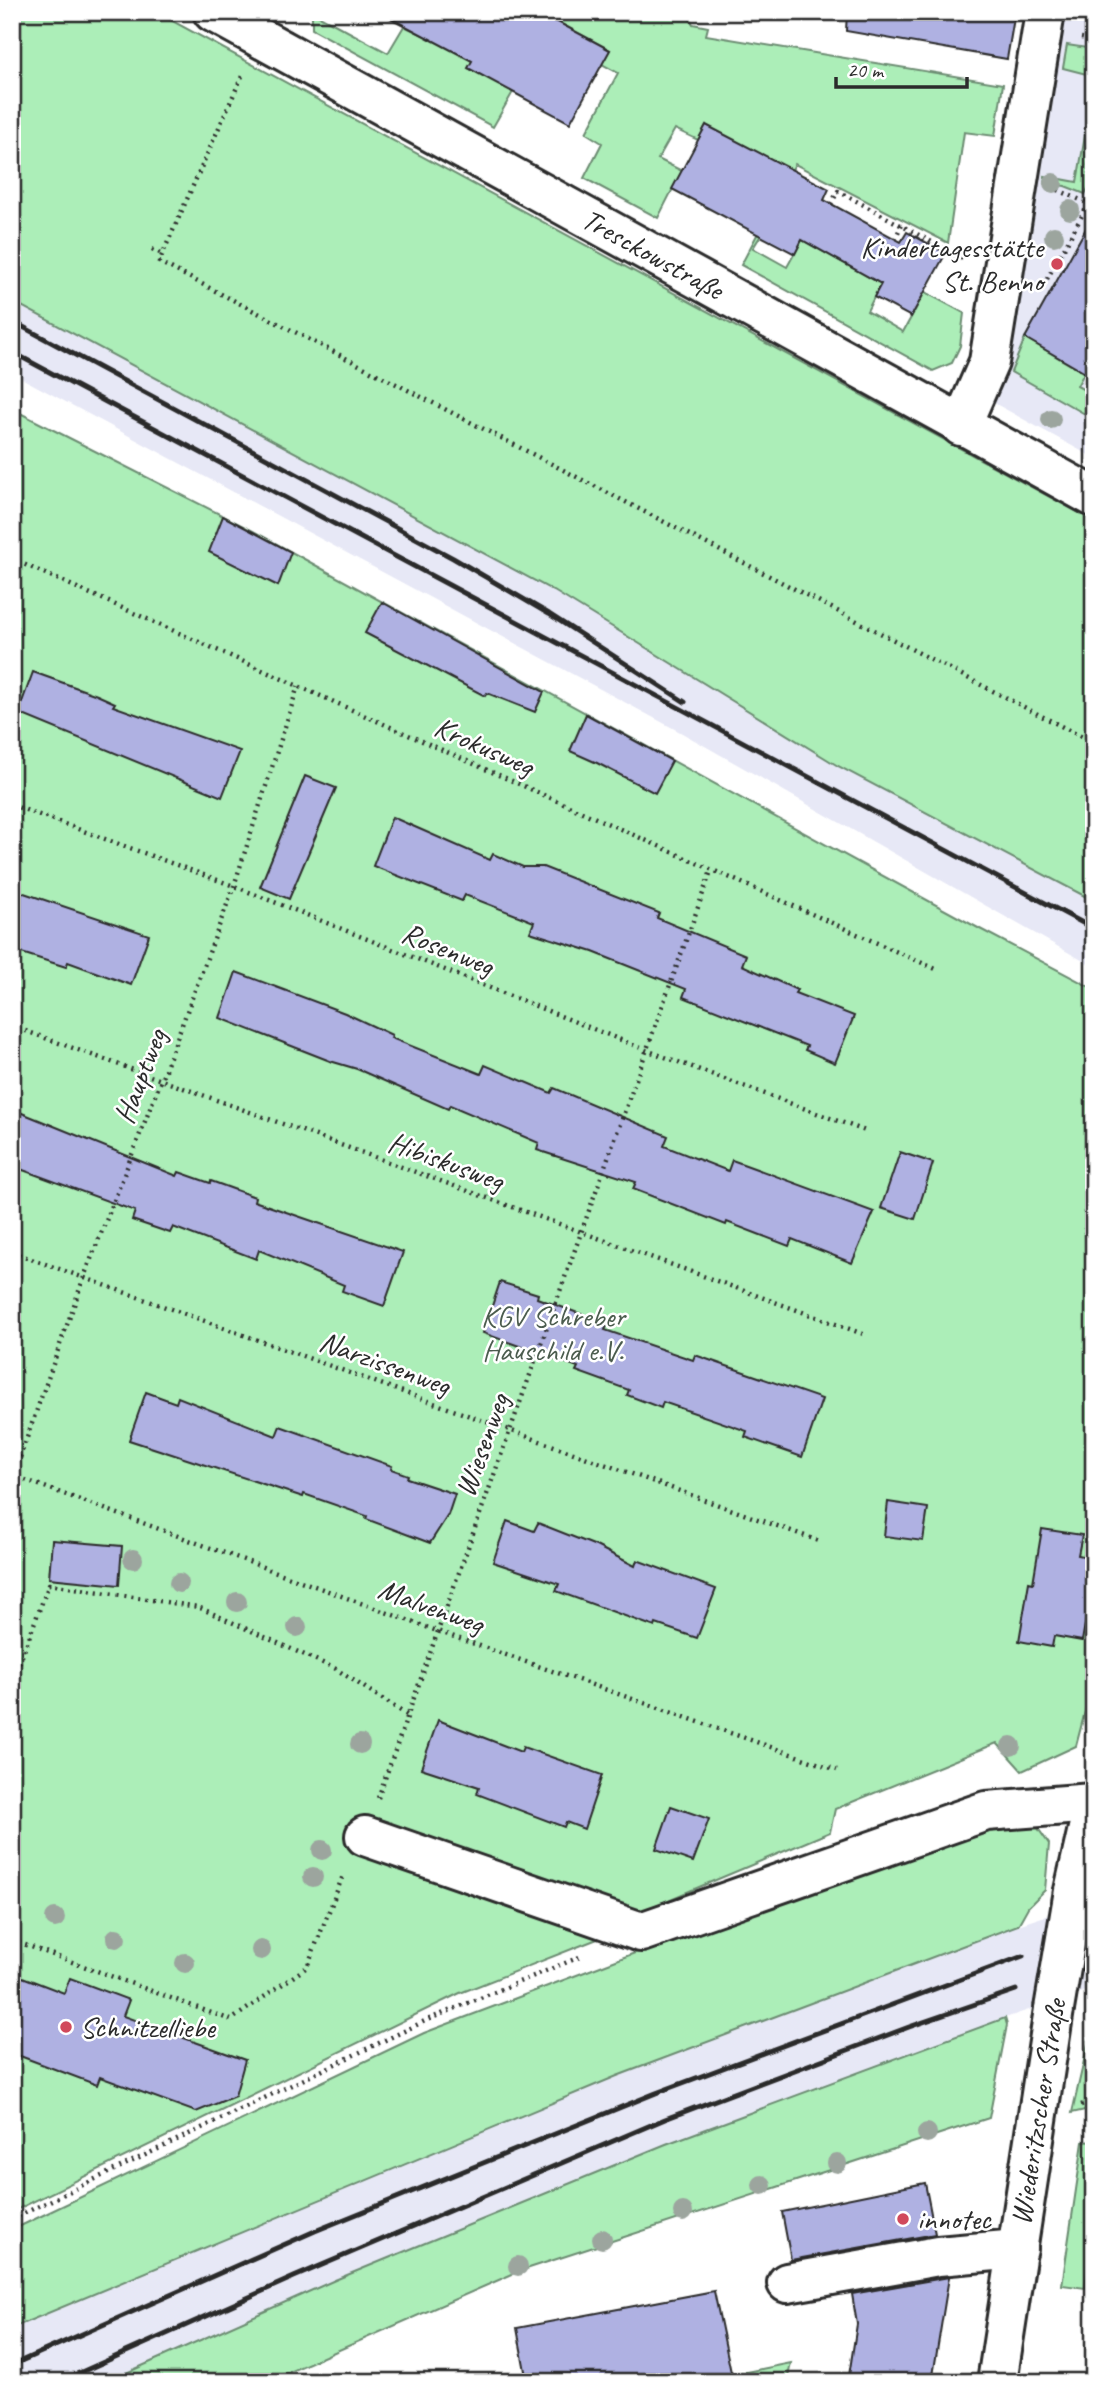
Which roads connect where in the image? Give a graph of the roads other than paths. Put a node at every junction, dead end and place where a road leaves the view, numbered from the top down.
1 (213, 12) edge
2 (1045, 12) edge
3 (266, 25) edge
4 (961, 426) junction
5 (1094, 497) edge
6 (1094, 1802) edge
7 (365, 1836) road end
8 (1018, 2249) junction
9 (787, 2283) dead end
10 (997, 2382) edge

1 - 3 street, Tresckowstraße
2 - 4 street
3 - 4 street, Tresckowstraße
4 - 5 street, Tresckowstraße
6 - 7 street
6 - 8 street, Wiederitzscher Straße, bridge
8 - 9 street
8 - 10 street, Wiederitzscher Straße

